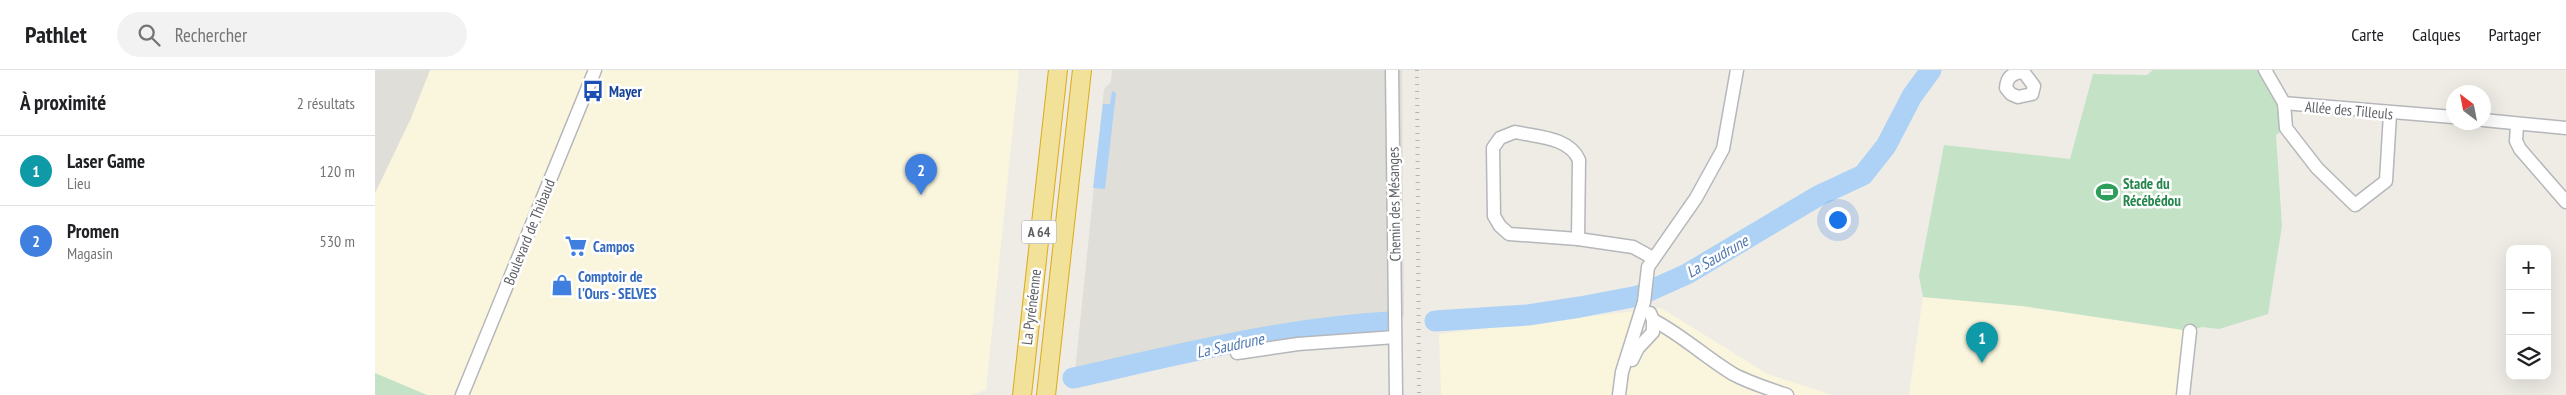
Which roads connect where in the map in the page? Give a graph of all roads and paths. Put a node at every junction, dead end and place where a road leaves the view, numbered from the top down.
1 (595, 70) edge
2 (1058, 70) edge
3 (1082, 70) edge
4 (1392, 70) edge
5 (1737, 70) edge
6 (2265, 70) edge
7 (2284, 103) junction
8 (2390, 114) junction
9 (2446, 117) edge
10 (2491, 121) edge
11 (2517, 124) junction
12 (2566, 128) edge
13 (2566, 202) edge
14 (1578, 239) junction
15 (1653, 258) junction
16 (1644, 302) junction
17 (1639, 323) junction
18 (1653, 326) junction
19 (2190, 331) dead end
20 (1395, 337) junction
21 (1237, 353) dead end
22 (1619, 393) edge
23 (462, 395) edge
24 (1021, 395) edge
25 (1046, 395) edge
26 (1396, 395) edge
27 (1787, 395) edge
28 (2183, 395) edge

1 - 23 street, Boulevard de Thibaud
2 - 24 highway, La Pyrénéenne / A 64
3 - 25 highway, La Pyrénéenne / A 64
4 - 20 street, Chemin des Mésanges
5 - 15 street
6 - 7 street, Allée des Tilleuls
7 - 8 street, Allée des Tilleuls
7 - 8 street
8 - 9 street, Allée des Tilleuls
10 - 11 street
11 - 12 street
11 - 13 street
14 - 14 street
14 - 15 street
15 - 16 street
16 - 17 street
16 - 18 street
17 - 18 street
17 - 22 street
18 - 22 street
18 - 27 street
19 - 28 street
20 - 21 street
20 - 26 street, Chemin des Mésanges

